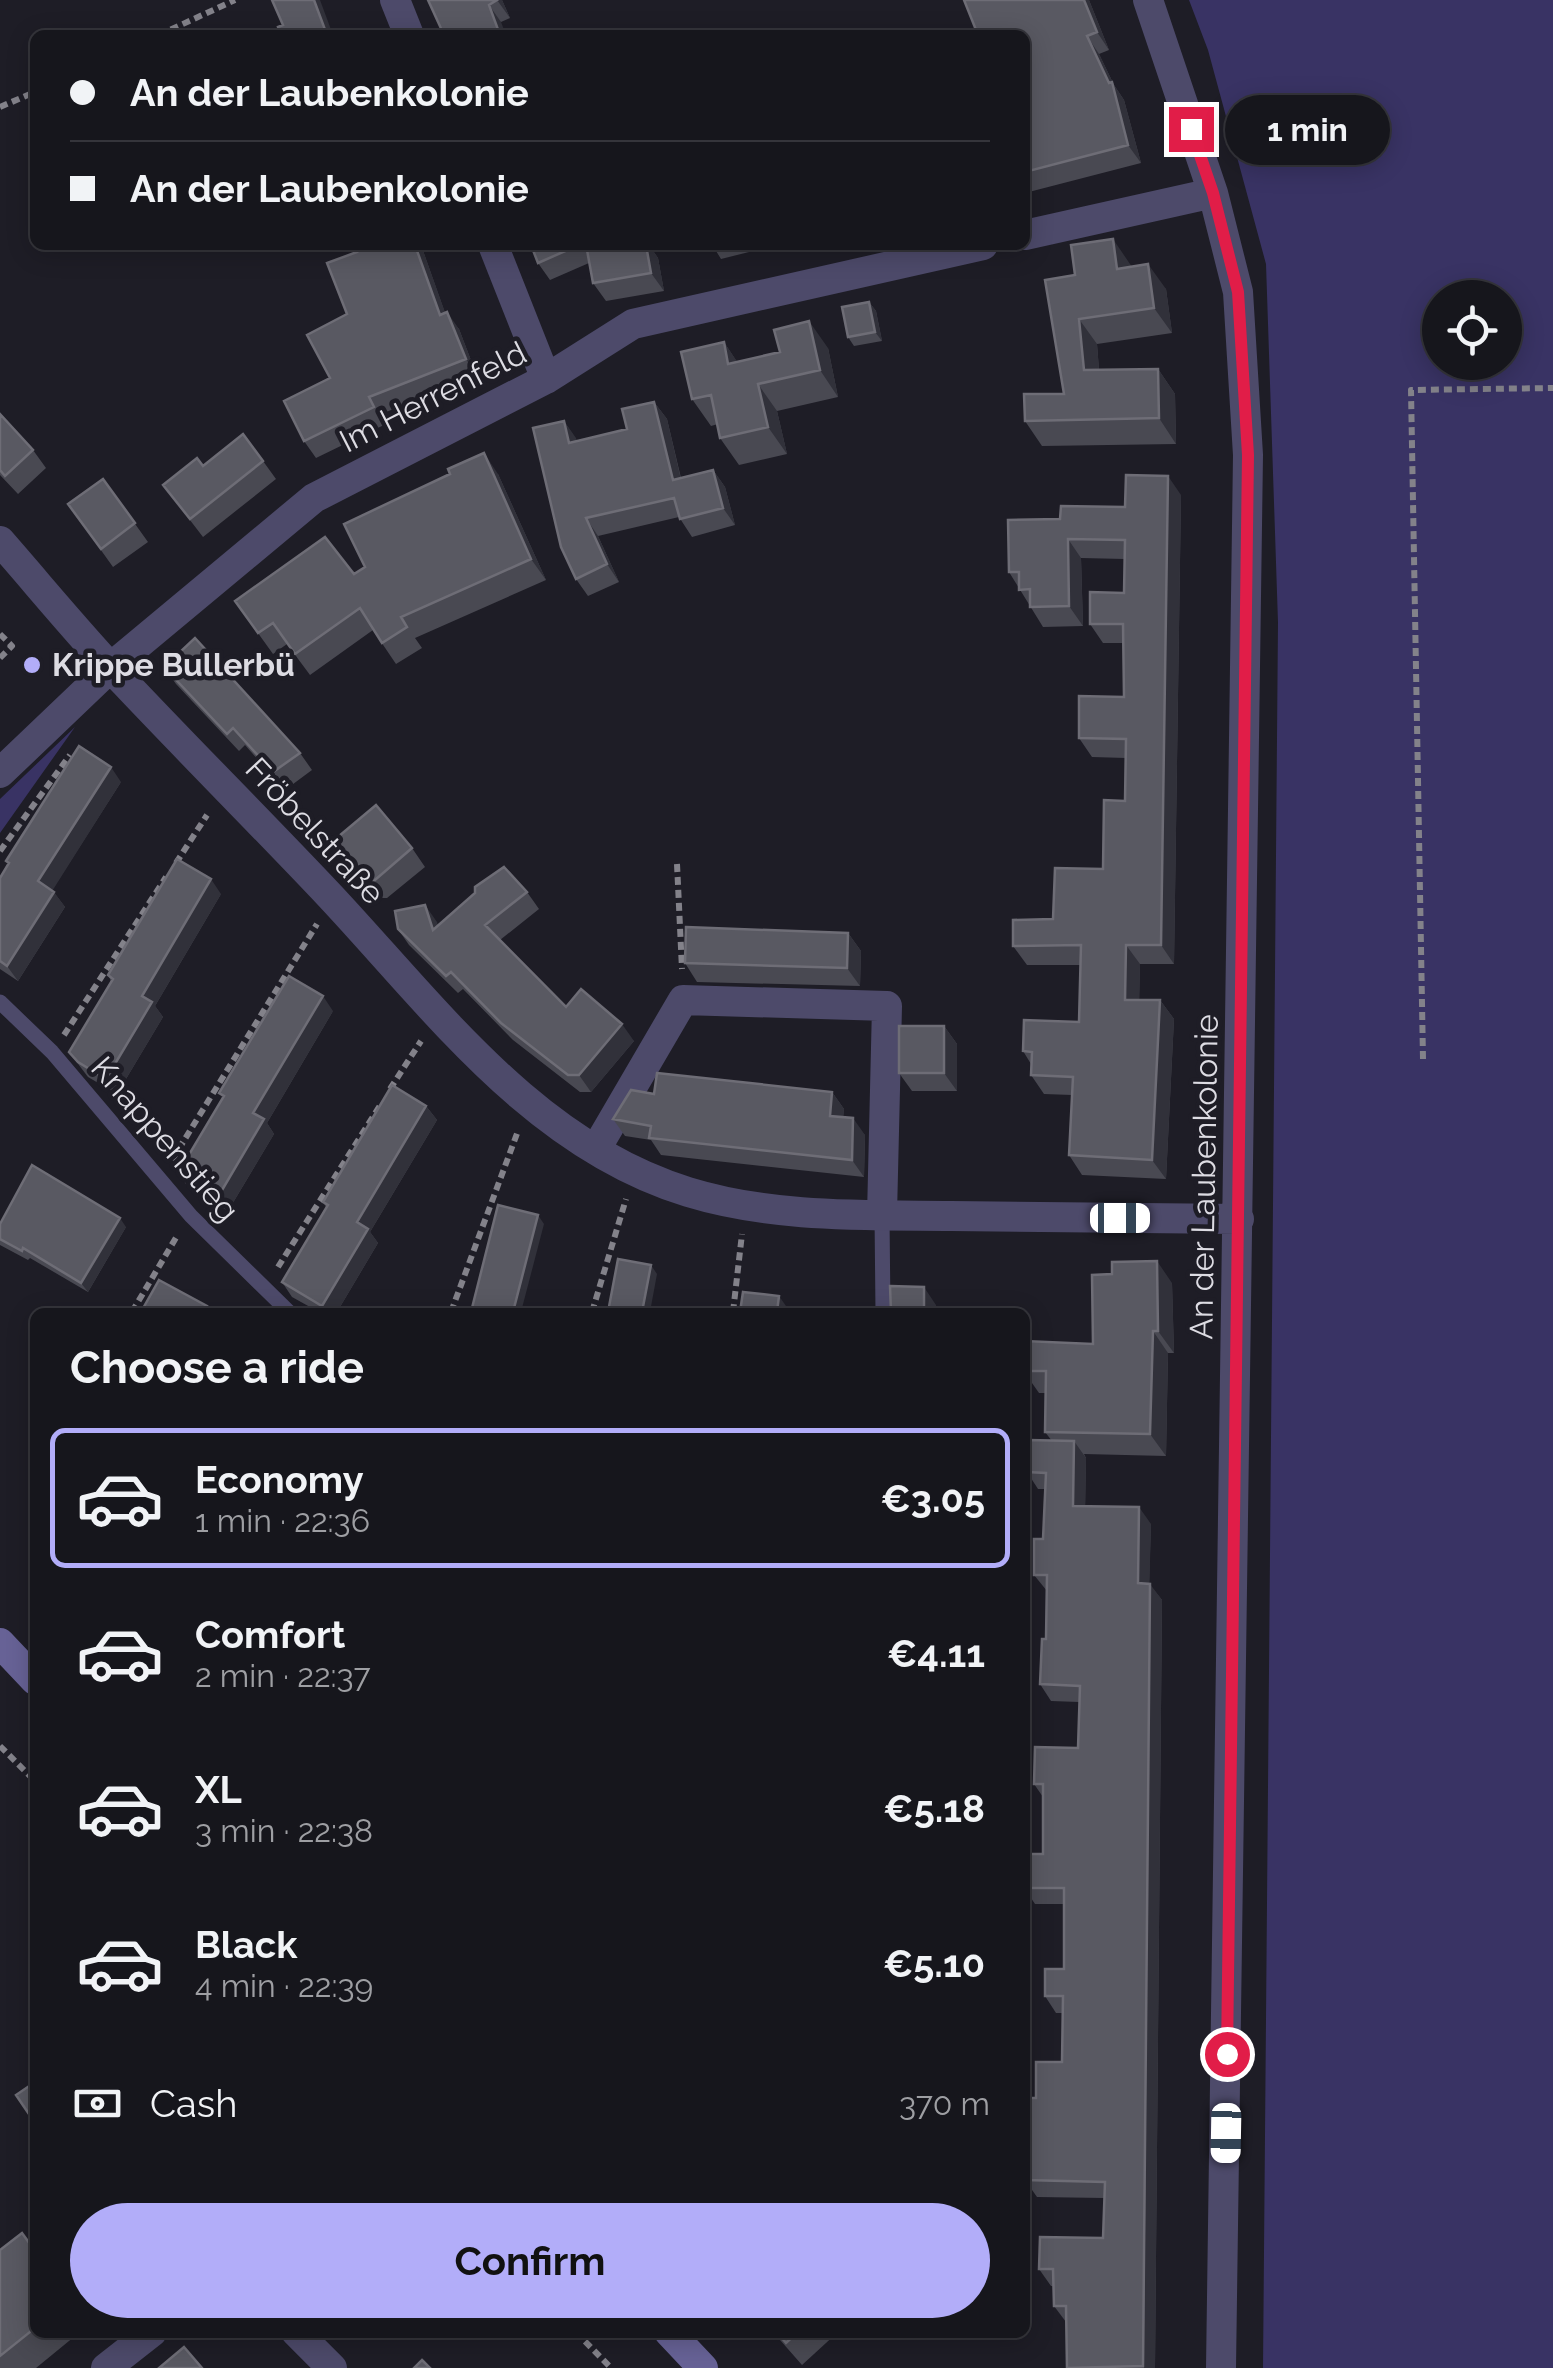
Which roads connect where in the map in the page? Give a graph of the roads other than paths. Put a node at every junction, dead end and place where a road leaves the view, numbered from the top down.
1 (395, 0) edge
2 (1148, 0) edge
3 (407, 30) edge
4 (1213, 193) junction
5 (1030, 235) edge
6 (495, 250) edge
7 (961, 250) edge
8 (546, 379) junction
9 (0, 541) edge
10 (111, 667) junction
11 (0, 773) edge
12 (0, 1002) edge
13 (596, 1149) junction
14 (882, 1215) junction
15 (1239, 1219) junction
16 (284, 1308) edge
17 (883, 1308) edge
18 (0, 1643) edge
19 (30, 1675) edge
20 (144, 2338) edge
21 (302, 2338) edge
22 (675, 2338) edge
23 (106, 2368) edge
24 (332, 2368) edge
25 (703, 2368) edge
26 (1222, 2368) edge

1 - 3 street
2 - 4 street, An der Laubenkolonie
4 - 5 street
4 - 15 street, An der Laubenkolonie
6 - 8 street
7 - 8 street, Im Herrenfeld
8 - 10 street, Im Herrenfeld
9 - 10 street, Fröbelstraße
10 - 11 street, Im Herrenfeld
10 - 13 street, Fröbelstraße
12 - 16 lane, Knappenstieg
13 - 14 street, Fröbelstraße
13 - 14 street
14 - 15 street, Fröbelstraße
14 - 17 lane
15 - 26 street, An der Laubenkolonie
18 - 19 main road
20 - 23 street
21 - 24 street
22 - 25 main road

